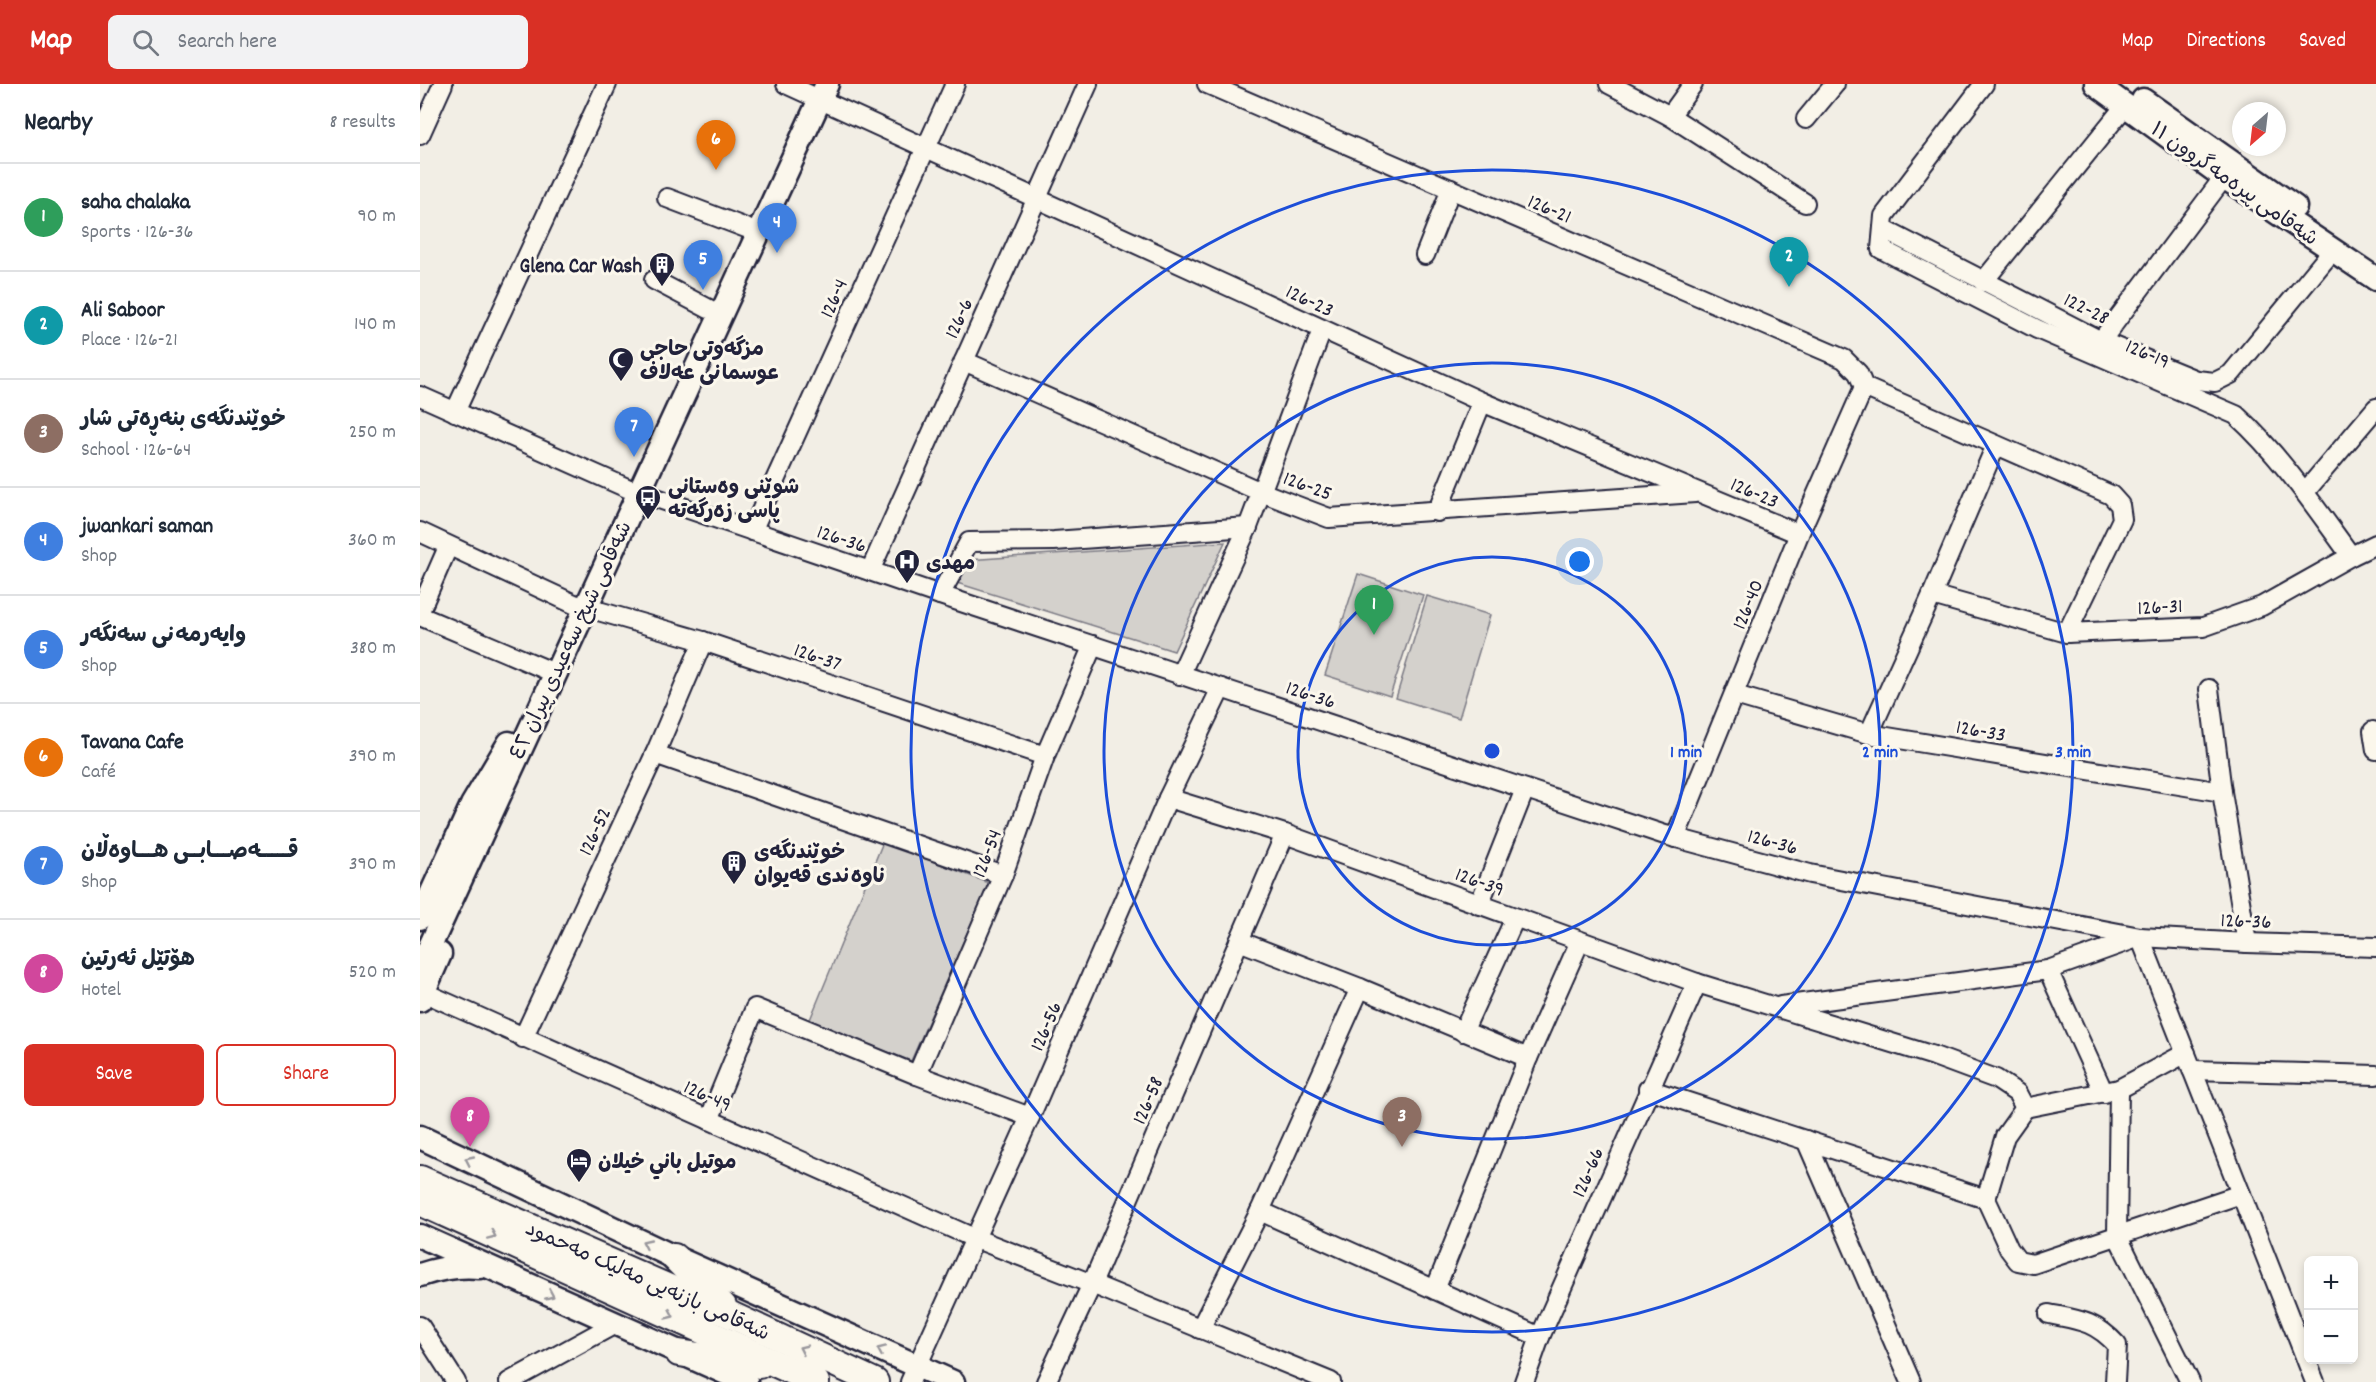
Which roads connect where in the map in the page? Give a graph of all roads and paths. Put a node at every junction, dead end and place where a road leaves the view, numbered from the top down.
1 (443, 84) edge
2 (607, 84) edge
3 (786, 84) edge
4 (955, 84) edge
5 (1088, 84) edge
6 (1207, 84) edge
7 (1609, 84) edge
8 (1693, 84) edge
9 (1835, 84) edge
10 (1984, 84) edge
11 (2096, 84) edge
12 (817, 90) edge
13 (2123, 95) edge
14 (1670, 116) junction
15 (1806, 119) dead end
16 (420, 135) edge
17 (926, 149) junction
18 (2224, 177) junction
19 (1451, 189) junction
20 (667, 198) dead end
21 (1036, 200) junction
22 (1805, 203) dead end
23 (746, 228) junction
24 (1883, 229) junction
25 (2332, 251) junction
26 (1425, 255) dead end
27 (2376, 262) edge
28 (2376, 279) edge
29 (654, 280) dead end
30 (1983, 282) junction
31 (709, 309) junction
32 (1322, 330) junction
33 (2101, 341) junction
34 (964, 361) junction
35 (1864, 387) junction
36 (420, 396) edge
37 (1482, 402) junction
38 (2376, 408) edge
39 (454, 412) junction
40 (1996, 445) junction
41 (633, 490) junction
42 (1261, 492) junction
43 (2305, 492) junction
44 (1700, 493) junction
45 (1437, 512) junction
46 (1248, 527) junction
47 (752, 531) junction
48 (420, 532) edge
49 (1799, 534) junction
50 (2376, 544) edge
51 (448, 546) junction
52 (2351, 556) junction
53 (2376, 559) edge
54 (870, 571) junction
55 (940, 595) junction
56 (1932, 595) junction
57 (580, 605) junction
58 (420, 614) edge
59 (2067, 633) junction
60 (703, 641) junction
61 (1093, 645) junction
62 (544, 669) junction
63 (1180, 675) junction
64 (1221, 688) junction
65 (2209, 689) dead end
66 (1735, 695) junction
67 (2373, 731) dead end
68 (1869, 734) junction
69 (517, 741) junction
70 (2376, 750) edge
71 (655, 754) junction
72 (1046, 756) junction
73 (1525, 789) junction
74 (2222, 792) junction
75 (1168, 798) junction
76 (1285, 834) junction
77 (1675, 838) junction
78 (1003, 875) junction
79 (1479, 905) junction
80 (420, 918) edge
81 (1515, 918) junction
82 (2140, 937) junction
83 (1239, 941) junction
84 (1580, 941) junction
85 (2247, 943) junction
86 (2376, 946) edge
87 (420, 948) edge
88 (420, 968) edge
89 (2048, 970) junction
90 (1696, 983) junction
91 (1360, 988) junction
92 (422, 996) edge
93 (1776, 1006) junction
94 (1463, 1032) junction
95 (523, 1038) junction
96 (1528, 1058) junction
97 (2189, 1062) junction
98 (917, 1075) junction
99 (2376, 1075) edge
100 (1648, 1089) junction
101 (2111, 1091) junction
102 (2025, 1108) junction
103 (1030, 1117) junction
104 (709, 1120) junction
105 (420, 1137) edge
106 (1806, 1140) junction
107 (420, 1179) edge
108 (2241, 1194) junction
109 (1986, 1199) junction
110 (420, 1202) edge
111 (1260, 1210) junction
112 (2117, 1235) junction
113 (420, 1236) edge
114 (974, 1238) junction
115 (674, 1257) junction
116 (490, 1268) junction
117 (420, 1275) edge
118 (1092, 1284) junction
119 (1435, 1290) junction
120 (2049, 1314) dead end
121 (734, 1316) junction
122 (615, 1324) junction
123 (420, 1326) edge
124 (1200, 1329) junction
125 (1540, 1337) junction
126 (679, 1353) junction
127 (789, 1369) junction
128 (914, 1374) edge
129 (456, 1382) edge
130 (509, 1382) edge
131 (744, 1382) edge
132 (816, 1382) edge
133 (875, 1382) edge
134 (953, 1382) edge
135 (1046, 1382) edge
136 (1331, 1382) edge
137 (1524, 1382) edge
138 (1911, 1382) edge
139 (2115, 1382) edge
140 (2190, 1382) edge
141 (2315, 1382) edge

1 - 16 street
2 - 39 street
3 - 12 street, 126-23
4 - 17 street, 126-4
5 - 21 street, 126-6
6 - 19 street, 126-21
7 - 14 street
8 - 14 street
9 - 15 street
10 - 24 street
11 - 13 main road, شەقامی پیرەمەگروون ١١
12 - 17 street, 126-23
12 - 23 main road, شەقامی شیخ سەعیدی پیران ٤٢
12 - 41 main road, شەقامی شیخ سەعیدی پیران ٤٢
13 - 18 main road, شەقامی پیرەمەگروون ١١
13 - 27 main road, شەقامی پیرەمەگروون ١١
13 - 30 street
14 - 22 street
17 - 21 street, 126-23
17 - 47 street, 126-4
18 - 25 main road, شەقامی پیرەمەگروون ١١
18 - 33 street
19 - 26 street
19 - 35 street, 126-21
20 - 23 street
21 - 32 street, 126-23
21 - 34 street, 126-6
23 - 31 main road, شەقامی شیخ سەعیدی پیران ٤٢
24 - 30 street, 122-28
24 - 43 street, 126-19
25 - 28 main road, شەقامی پیرەمەگروون ١١
25 - 33 street, 122-28
29 - 31 street
30 - 33 street, 122-28
31 - 41 main road, شەقامی شیخ سەعیدی پیران ٤٢
32 - 37 street, 126-23
32 - 42 street
34 - 42 street, 126-25
34 - 54 street, 126-6
35 - 40 street
35 - 49 street, 126-40
36 - 39 street, 126-36
37 - 44 street, 126-23
37 - 45 street
38 - 43 street
39 - 41 street, 126-36
40 - 56 street
40 - 59 street
41 - 47 street, 126-36
41 - 57 main road, شەقامی شیخ سەعیدی پیران ٤٢
42 - 45 street, 126-25
42 - 46 street
43 - 52 street, 126-19
44 - 45 street, 126-25
44 - 49 street, 126-23
46 - 55 street
46 - 63 street
47 - 54 street, 126-36
48 - 51 street, 126-37
49 - 66 street, 126-40
50 - 52 street, 126-31
51 - 57 street, 126-37
51 - 58 street
52 - 53 street
52 - 59 street, 126-31
54 - 55 street, 126-36
55 - 61 street, 126-36
56 - 59 street, 126-31
56 - 68 street
57 - 60 street, 126-37
57 - 62 main road, شەقامی شیخ سەعیدی پیران ٤٢
57 - 69 main road, شەقامی شیخ سەعیدی پیران ٤٢
58 - 62 street
60 - 71 street, 126-52
60 - 72 street, 126-37
61 - 63 street, 126-36
61 - 72 street, 126-54
62 - 69 main road, شەقامی شیخ سەعیدی پیران ٤٢
63 - 64 street, 126-36
64 - 73 street, 126-36
64 - 75 street, 126-56
65 - 74 street
66 - 68 street, 126-33
66 - 77 street, 126-40
67 - 70 street
68 - 74 street, 126-33
69 - 80 main road
69 - 87 main road, شەقامی شیخ سەعیدی پیران ٤٢
69 - 88 main road, شەقامی شیخ سەعیدی پیران ٤٢
69 - 92 main road
71 - 78 street
71 - 95 street, 126-52
72 - 78 street, 126-54
73 - 77 street, 126-36
73 - 79 street
74 - 85 street
75 - 76 street, 126-39
75 - 103 street, 126-56
76 - 79 street, 126-39
76 - 83 street, 126-58
77 - 82 street, 126-36
78 - 98 street, 126-54
79 - 81 street, 126-39
81 - 84 street, 126-39
81 - 94 street
82 - 85 street, 126-36
82 - 89 street
82 - 97 street
83 - 91 street
83 - 118 street, 126-58
84 - 90 street, 126-39
84 - 96 street
85 - 86 street, 126-36
89 - 93 street
89 - 101 street
90 - 93 street, 126-39
90 - 100 street, 126-66
91 - 94 street
91 - 111 street
92 - 95 street, 126-49
93 - 102 street, 126-39
94 - 96 street
95 - 104 street, 126-49
96 - 119 street
97 - 99 street
97 - 101 street
97 - 108 street
98 - 103 street
98 - 104 street
100 - 106 street
100 - 125 street, 126-66
101 - 102 street
101 - 112 street
102 - 109 street
103 - 114 street, 126-56
104 - 114 street, 126-49
115 -> 105 main road
106 - 109 street
106 - 138 street
107 - 121 highway, شەقامی بازنەیی مەلیک مەحمود
108 - 112 street
108 - 141 street
109 - 112 street
110 -> 127 highway, شەقامی بازنەیی مەلیک مەحمود
111 - 119 street
111 - 124 street
112 - 140 street
113 - 116 main road
114 - 118 street, 126-49
114 - 128 street, 126-56
115 - 121 highway
128 -> 115 main road
116 - 117 main road
116 -> 122 main road
118 - 124 street, 126-49
118 - 135 street, 126-58
119 - 125 street
120 - 139 street
133 -> 121 highway, شەقامی بازنەیی مەلیک مەحمود
122 - 126 main road
122 - 130 street
123 - 129 street
124 - 136 street, 126-49
125 - 137 street, 126-66
126 - 127 highway
126 - 131 main road
127 - 132 highway, شەقامی بازنەیی مەلیک مەحمود
128 - 134 main road

